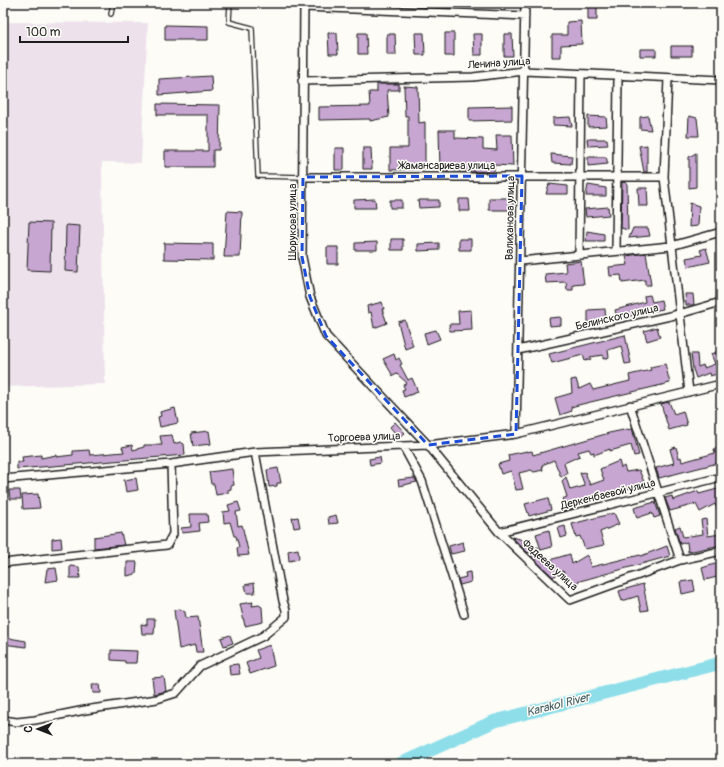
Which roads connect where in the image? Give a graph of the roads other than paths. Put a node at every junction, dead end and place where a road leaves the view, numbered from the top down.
1 (113, 3) edge
2 (230, 3) edge
3 (525, 3) edge
4 (304, 5) edge
5 (110, 14) dead end
6 (525, 16) junction
7 (524, 71) junction
8 (581, 74) junction
9 (618, 74) junction
10 (668, 78) junction
11 (721, 80) edge
12 (302, 81) junction
13 (303, 176) junction
14 (522, 176) junction
15 (580, 176) junction
16 (616, 176) junction
17 (664, 177) junction
18 (721, 232) edge
19 (671, 246) junction
20 (616, 251) junction
21 (579, 255) junction
22 (520, 261) junction
23 (721, 302) edge
24 (680, 314) junction
25 (518, 350) junction
26 (721, 384) edge
27 (689, 392) junction
28 (630, 405) junction
29 (516, 434) junction
30 (428, 445) junction
31 (403, 446) junction
32 (255, 452) junction
33 (171, 464) junction
34 (721, 477) edge
35 (3, 479) edge
36 (658, 493) junction
37 (499, 532) junction
38 (721, 551) edge
39 (680, 560) junction
40 (3, 563) edge
41 (464, 614) dead end
42 (3, 720) edge

1 - 5 lane
2 - 13 lane
3 - 6 street, Валиханова улица
4 - 6 street
4 - 12 street, Шорукова улица
6 - 7 street, Валиханова улица
7 - 8 street, Ленина улица
7 - 12 street, Ленина улица
7 - 14 street, Валиханова улица
8 - 9 street, Ленина улица
8 - 15 street
9 - 10 street, Ленина улица
9 - 16 street
10 - 11 street, Ленина улица
10 - 17 street
12 - 13 street, Шорукова улица
13 - 14 street, Жамансариева улица
13 - 30 street, Шорукова улица
14 - 15 street, Жамансариева улица
14 - 22 street, Валиханова улица
15 - 16 street, Жамансариева улица
15 - 21 street
16 - 17 street, Жамансариева улица
16 - 20 street
17 - 19 street
18 - 19 street
19 - 20 street
19 - 24 street
20 - 21 street
21 - 22 street
22 - 25 street, Валиханова улица
23 - 24 street, Белинского улица
24 - 25 street, Белинского улица
24 - 27 street
25 - 29 street, Валиханова улица
26 - 27 street, Торгоева улица
27 - 28 street, Торгоева улица
28 - 29 street, Торгоева улица
28 - 36 street
29 - 30 street, Торгоева улица
30 - 31 street, Торгоева улица
30 - 37 street, Фадеева улица
31 - 32 street, Торгоева улица
31 - 41 street
32 - 33 street, Торгоева улица
32 - 42 street
33 - 35 street, Торгоева улица
33 - 40 street
34 - 36 street, Деркенбаевой улица
36 - 37 street, Деркенбаевой улица
36 - 39 street
37 - 39 street, Фадеева улица
38 - 39 street, Фадеева улица

